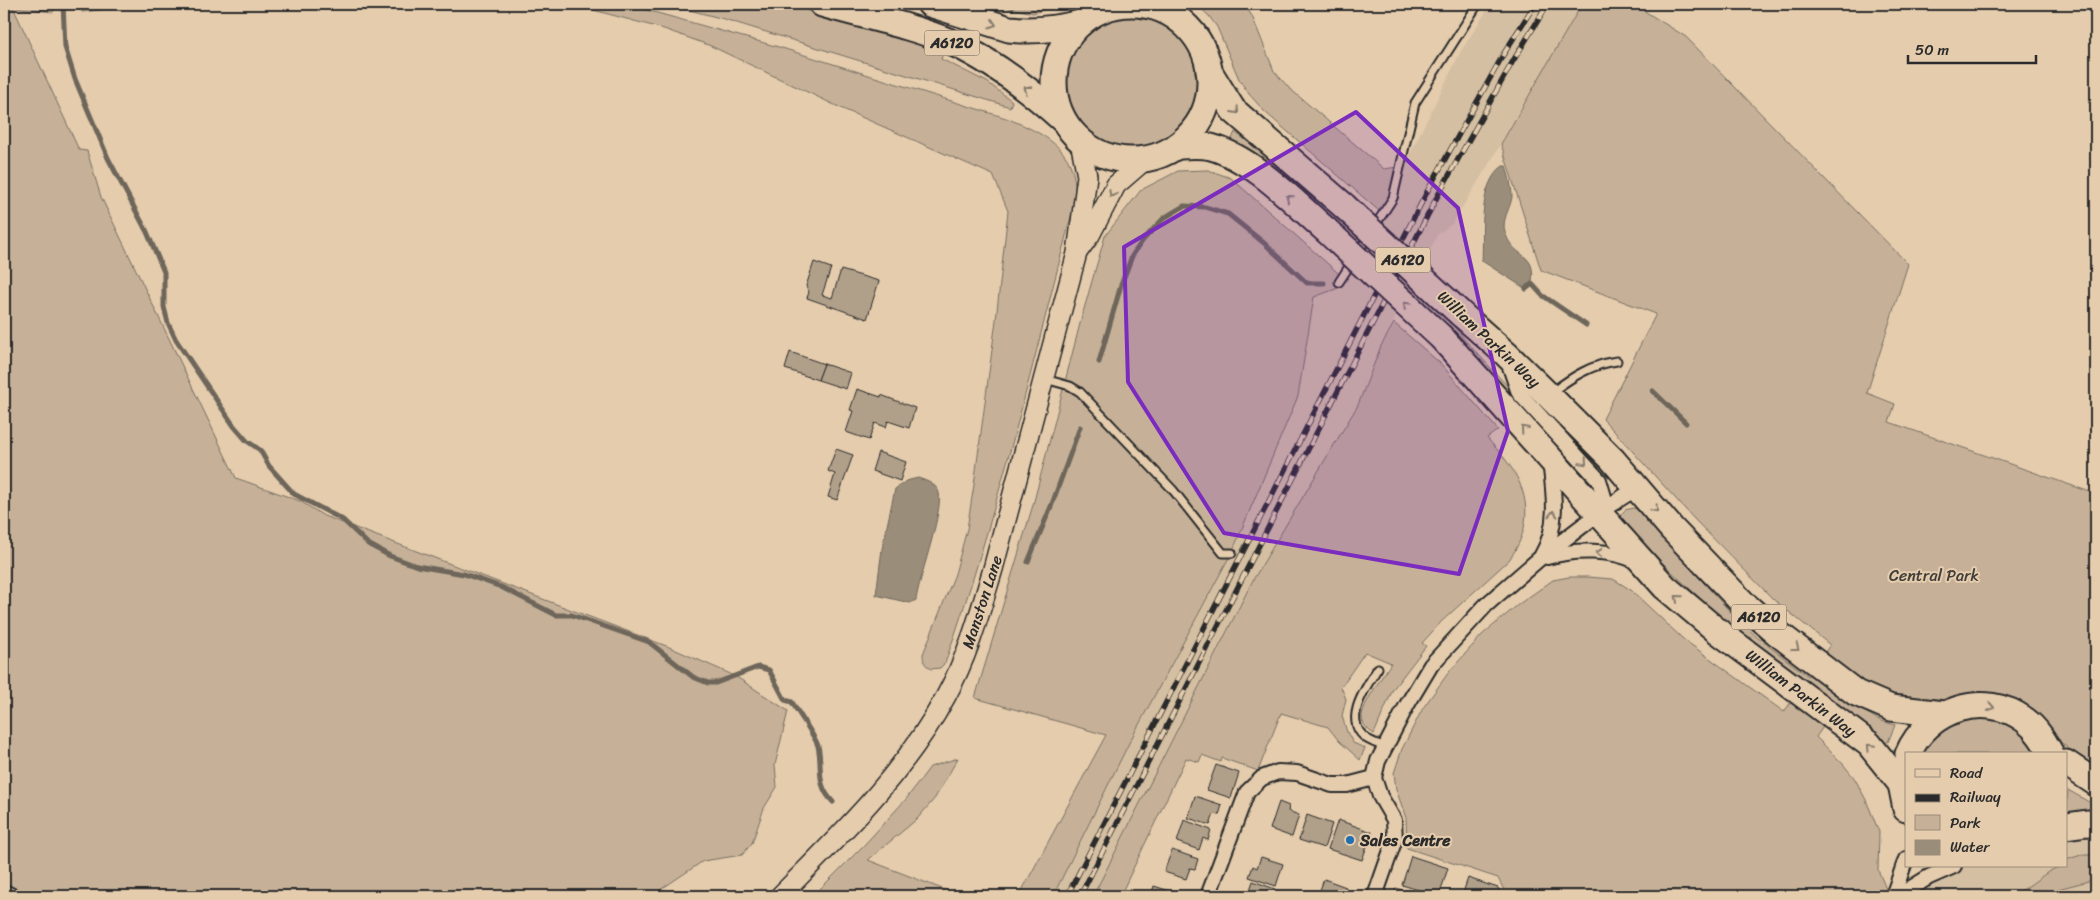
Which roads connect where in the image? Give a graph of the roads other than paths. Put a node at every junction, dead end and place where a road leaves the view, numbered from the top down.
1 (822, 4) edge
2 (930, 4) edge
3 (1478, 4) edge
4 (1168, 9) edge
5 (1096, 12) edge
6 (1209, 71) junction
7 (1064, 121) junction
8 (1080, 141) junction
9 (1176, 146) junction
10 (1146, 160) junction
11 (1077, 253) junction
12 (1339, 282) dead end
13 (1506, 354) junction
14 (1617, 361) dead end
15 (1044, 379) junction
16 (1548, 395) junction
17 (1549, 458) junction
18 (1637, 488) junction
19 (1602, 510) junction
20 (1232, 553) dead end
21 (1539, 560) junction
22 (1646, 566) junction
23 (1378, 668) dead end
24 (1944, 714) junction
25 (1385, 747) junction
26 (1909, 752) edge
27 (2051, 752) edge
28 (1905, 764) edge
29 (2068, 764) edge
30 (1374, 778) junction
31 (2096, 783) edge
32 (1902, 784) junction
33 (1905, 803) edge
34 (2096, 824) edge
35 (2068, 826) edge
36 (1905, 862) edge
37 (1949, 868) edge
38 (4, 888) edge
39 (20, 896) edge
40 (780, 896) edge
41 (1208, 896) edge
42 (1375, 896) edge
43 (1892, 896) edge
44 (1898, 896) edge

7 -> 1 highway, A6120
2 -> 5 highway, A6120
3 - 12 lane
4 - 5 highway
4 - 6 highway
5 - 7 highway
6 - 9 highway
6 -> 13 highway, William Parkin Way / A6120, bridge
7 - 8 highway
8 - 10 highway
8 - 11 street, Manston Lane
9 - 10 highway
17 -> 9 highway, William Parkin Way / A6120, bridge
10 -> 11 street, Manston Lane
11 - 15 street, Manston Lane
13 - 16 highway, William Parkin Way / A6120
13 -> 19 street
14 - 16 lane
15 - 20 lane
15 - 40 street, Manston Lane
16 - 18 highway, William Parkin Way / A6120
17 - 19 highway, William Parkin Way / A6120
21 -> 17 street
18 - 19 street
18 -> 24 highway, William Parkin Way / A6120
19 - 21 street
19 - 22 highway, William Parkin Way / A6120
22 -> 21 street
21 - 25 street
32 -> 22 highway, William Parkin Way / A6120
23 - 25 lane
24 - 26 highway
24 -> 27 highway
25 - 30 street
28 - 32 highway
29 - 31 highway
30 - 41 street
30 - 42 street
32 - 33 highway
34 - 35 highway
36 - 43 street
37 - 44 street
38 - 39 lane

